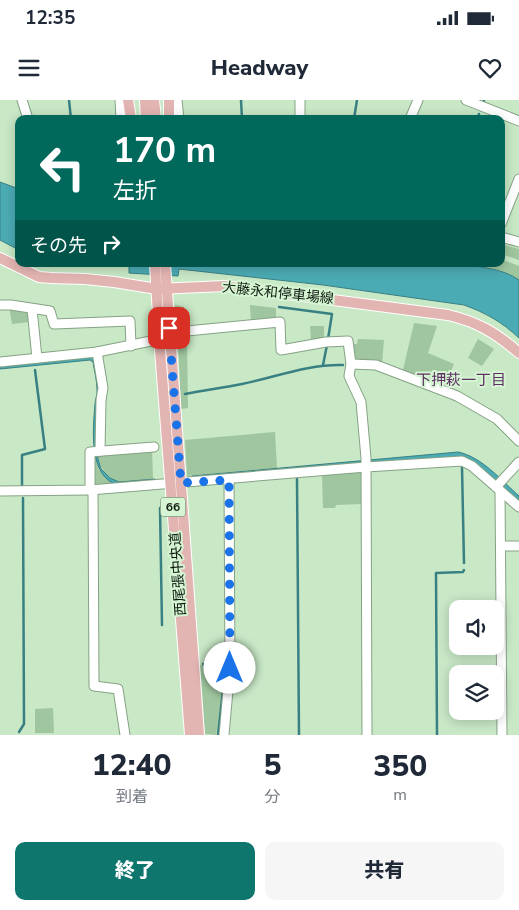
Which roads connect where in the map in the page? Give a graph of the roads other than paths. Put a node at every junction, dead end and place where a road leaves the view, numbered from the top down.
1 (22, 100) edge
2 (120, 100) edge
3 (128, 100) edge
4 (144, 100) edge
5 (154, 100) edge
6 (170, 100) edge
7 (177, 100) edge
8 (300, 100) edge
9 (418, 100) edge
10 (466, 100) edge
11 (27, 115) edge
12 (121, 115) edge
13 (130, 115) edge
14 (146, 115) edge
15 (156, 115) edge
16 (169, 115) edge
17 (178, 115) edge
18 (300, 115) edge
19 (412, 115) edge
20 (504, 115) edge
21 (505, 115) edge
22 (519, 121) edge
23 (519, 179) edge
24 (505, 214) edge
25 (505, 238) edge
26 (519, 242) edge
27 (0, 258) edge
28 (15, 265) edge
29 (18, 267) edge
30 (156, 267) edge
31 (164, 267) edge
32 (161, 284) junction
33 (0, 305) edge
34 (32, 309) junction
35 (177, 334) dead end
36 (151, 342) dead end
37 (132, 346) junction
38 (97, 352) junction
39 (519, 353) edge
40 (37, 358) junction
41 (0, 362) edge
42 (351, 364) junction
43 (519, 441) edge
44 (154, 447) dead end
45 (97, 451) junction
46 (519, 462) edge
47 (366, 463) junction
48 (229, 480) junction
49 (176, 483) junction
50 (499, 486) junction
51 (92, 490) junction
52 (0, 491) edge
53 (519, 507) edge
54 (501, 546) junction
55 (519, 546) edge
56 (125, 735) edge
57 (190, 735) edge
58 (199, 735) edge
59 (224, 735) edge
60 (367, 735) edge
61 (502, 735) edge

1 - 11 street
2 - 12 street
3 - 13 main road
4 - 14 main road
5 - 15 main road
6 - 16 main road
7 - 17 street
8 - 18 street
9 - 19 street
10 - 20 street
21 - 22 street
23 - 24 street
25 - 26 street
27 - 28 main road, 大藤永和停車場線
29 - 32 main road, 大藤永和停車場線
30 - 32 main road, 西尾張中央道 / 66
31 - 32 main road, 西尾張中央道 / 66
32 - 39 main road, 大藤永和停車場線
32 - 49 main road, 西尾張中央道 / 66
33 - 34 street
34 - 37 street
34 - 40 street
35 - 42 street
36 - 37 street
37 - 38 street
38 - 40 street
38 - 45 street
40 - 41 street
42 - 43 street
42 - 47 street
44 - 45 street
45 - 51 street
46 - 50 street
47 - 48 street
47 - 50 street
47 - 60 street
48 - 49 street
48 - 59 street
49 - 51 street
49 - 57 main road, 西尾張中央道 / 66
49 - 58 main road, 西尾張中央道 / 66
50 - 53 street
50 - 54 street
51 - 52 street
51 - 56 street
54 - 55 street
54 - 61 street

